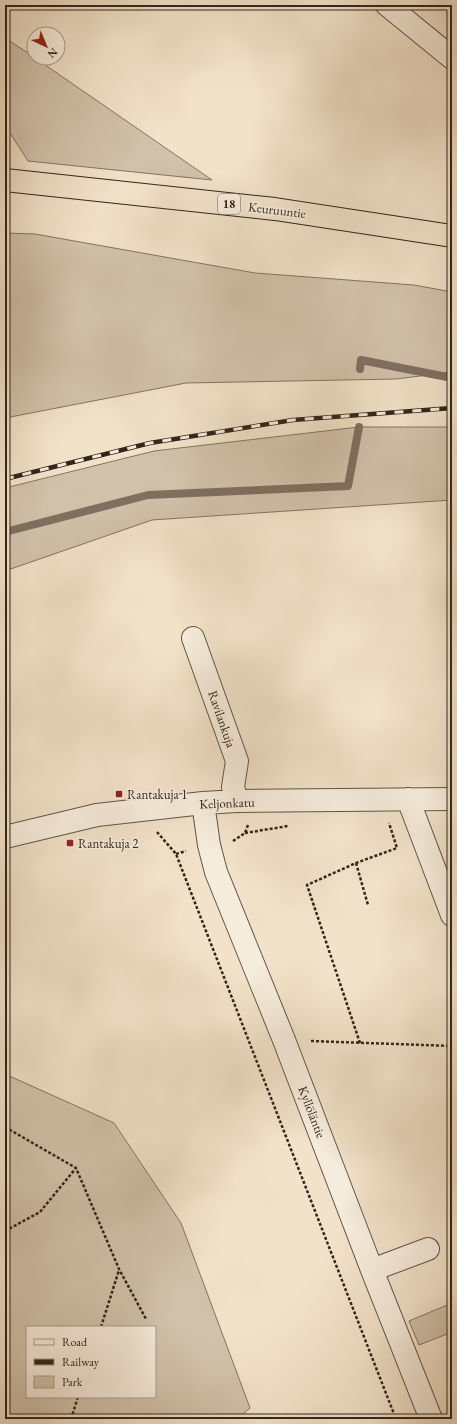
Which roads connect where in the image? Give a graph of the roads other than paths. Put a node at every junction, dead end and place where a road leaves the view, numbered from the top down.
1 (388, 5) edge
2 (452, 58) edge
3 (5, 180) edge
4 (452, 236) edge
5 (193, 638) dead end
6 (408, 799) junction
7 (452, 799) edge
8 (237, 801) junction
9 (203, 803) junction
10 (5, 837) edge
11 (452, 915) edge
12 (428, 1249) dead end
13 (372, 1270) junction
14 (431, 1419) edge

1 - 2 street
3 - 4 highway, Keuruuntie / 18
5 - 8 street, Ravilankuja
6 - 7 street, Keljonkatu
6 - 8 street, Keljonkatu
6 - 11 street
8 - 9 street, Keljonkatu
9 - 10 street, Keljonkatu
9 - 13 street, Kyllöläntie
12 - 13 street
13 - 14 street, Kyllöläntie

